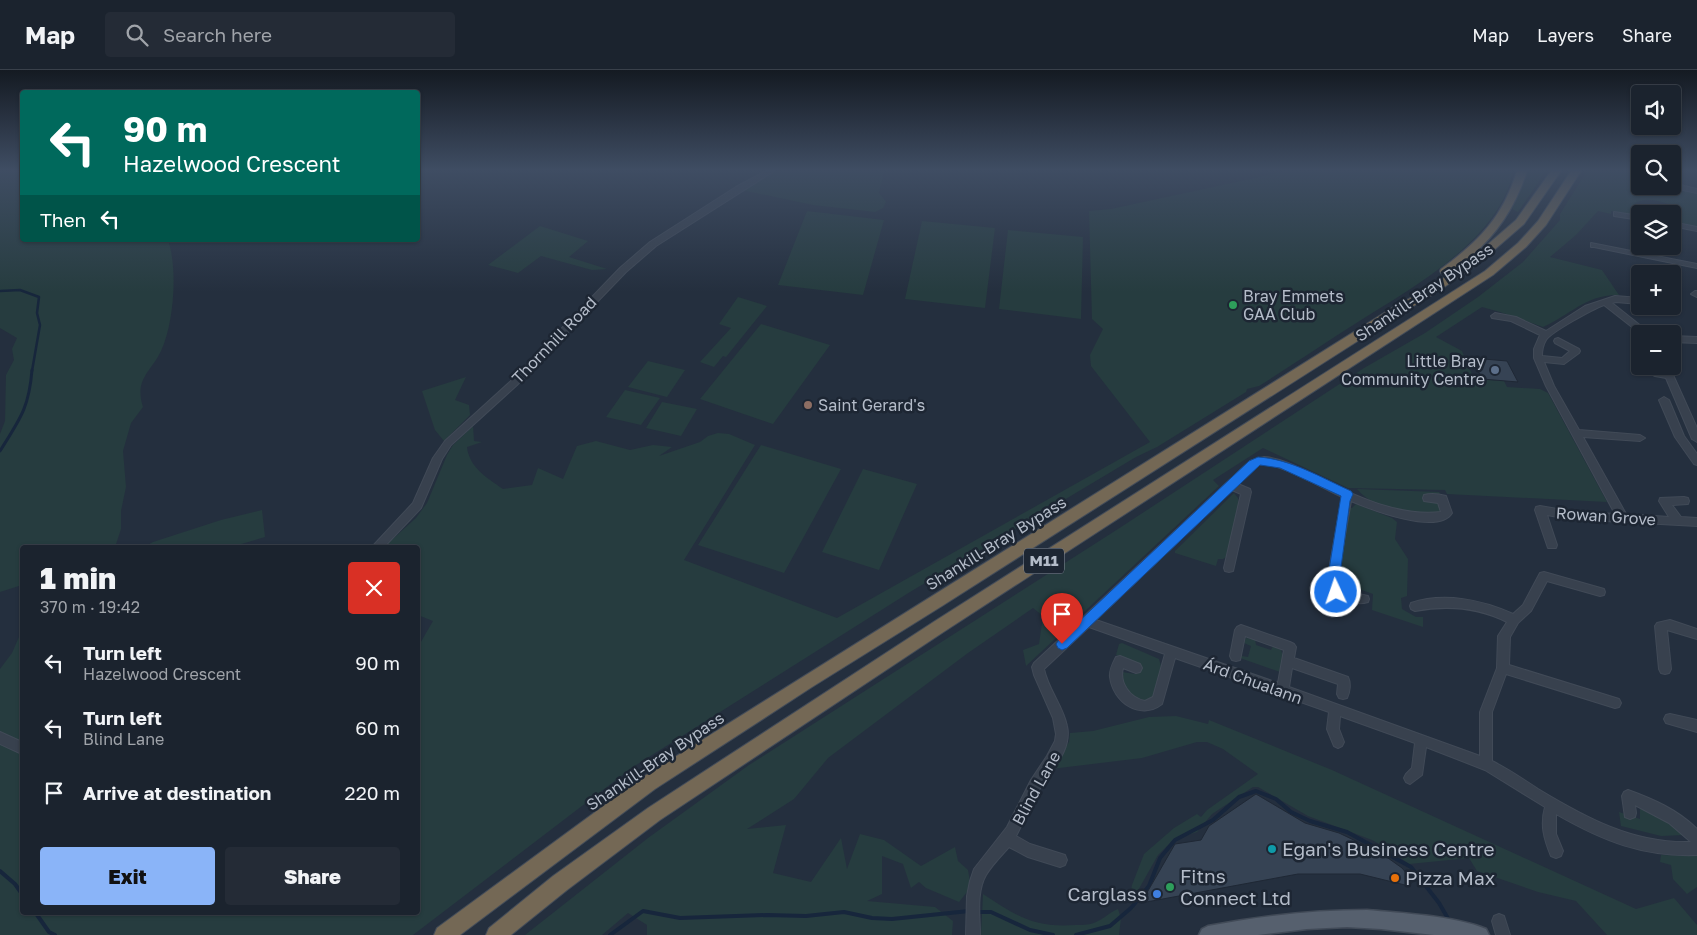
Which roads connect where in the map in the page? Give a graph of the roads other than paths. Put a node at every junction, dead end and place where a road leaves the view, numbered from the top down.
1 (704, 211) edge
2 (1505, 211) edge
3 (1528, 211) edge
4 (1550, 211) edge
5 (1617, 214) dead end
6 (1631, 216) edge
7 (1681, 225) edge
8 (1697, 228) edge
9 (1594, 245) dead end
10 (1697, 266) edge
11 (1631, 300) edge
12 (1605, 302) junction
13 (1396, 311) junction
14 (1495, 316) dead end
15 (1635, 325) edge
16 (1546, 334) junction
17 (1681, 339) edge
18 (1697, 340) edge
19 (1558, 341) dead end
20 (1538, 358) junction
21 (1664, 375) edge
22 (1669, 376) joint
23 (1664, 400) dead end
24 (1671, 417) junction
25 (1688, 420) junction
26 (1576, 433) junction
27 (1640, 438) dead end
28 (1697, 439) edge
29 (1697, 461) edge
30 (1232, 485) junction
31 (1347, 494) junction
32 (1428, 498) dead end
33 (1684, 502) dead end
34 (1622, 517) junction
35 (1678, 521) junction
36 (1697, 522) edge
37 (379, 545) edge
38 (1552, 545) dead end
39 (1229, 568) dead end
40 (1600, 592) dead end
41 (1364, 599) dead end
42 (1415, 606) dead end
43 (1514, 620) junction
44 (1087, 622) junction
45 (1697, 634) edge
46 (1171, 652) junction
47 (1236, 656) dead end
48 (1287, 661) junction
49 (1136, 668) dead end
50 (1503, 668) junction
51 (1664, 669) dead end
52 (1282, 691) junction
53 (1342, 694) dead end
54 (1615, 703) dead end
55 (1335, 710) junction
56 (1670, 718) dead end
57 (1697, 726) edge
58 (0, 738) edge
59 (1420, 740) junction
60 (1338, 742) dead end
61 (20, 747) edge
62 (1486, 764) junction
63 (1410, 778) dead end
64 (1552, 805) junction
65 (1630, 813) dead end
66 (1697, 838) edge
67 (1007, 839) junction
68 (1697, 848) edge
69 (1556, 851) dead end
70 (1060, 860) dead end
71 (1500, 921) dead end
72 (1464, 932) edge
73 (444, 935) edge
74 (496, 935) edge
75 (973, 935) edge
76 (1208, 935) edge
77 (1503, 935) edge

1 - 37 street, Thornhill Road
2 - 13 highway
3 - 13 highway, Shankill-Bray Bypass / M11
4 - 74 highway, Shankill-Bray Bypass / M11
5 - 6 street
7 - 8 street
9 - 10 street
11 - 12 street
12 - 15 street
12 - 16 street
13 - 73 highway, Shankill-Bray Bypass / M11
14 - 16 street
16 - 20 street
17 - 18 street
19 - 20 street
20 - 26 street
21 - 22 street
22 - 25 street
23 - 24 street
24 - 25 street
24 - 29 street
25 - 28 street
26 - 27 street
26 - 34 street
30 - 31 street, Blind Lane
30 - 39 street
30 - 44 street, Blind Lane
31 - 32 street
31 - 41 street
33 - 35 street, Rowan Grove
34 - 35 street, Rowan Grove
34 - 38 street, Rowan Grove
35 - 36 street, Rowan Grove
40 - 43 street
42 - 43 street
43 - 50 street
44 - 46 street, Árd Chualann
44 - 67 street, Blind Lane
45 - 51 street
46 - 49 street
46 - 52 street, Árd Chualann
47 - 48 street
48 - 52 street
48 - 53 street
50 - 54 street
50 - 62 street
52 - 55 street, Árd Chualann
55 - 59 street, Árd Chualann
55 - 60 street
56 - 57 street
58 - 61 street
59 - 62 street, Árd Chualann
59 - 63 street
62 - 64 street, Árd Chualann
64 - 68 street, Árd Chualann
64 - 69 street
65 - 66 street
67 - 70 street
67 - 75 street, Blind Lane
71 - 77 street
72 - 76 main road

